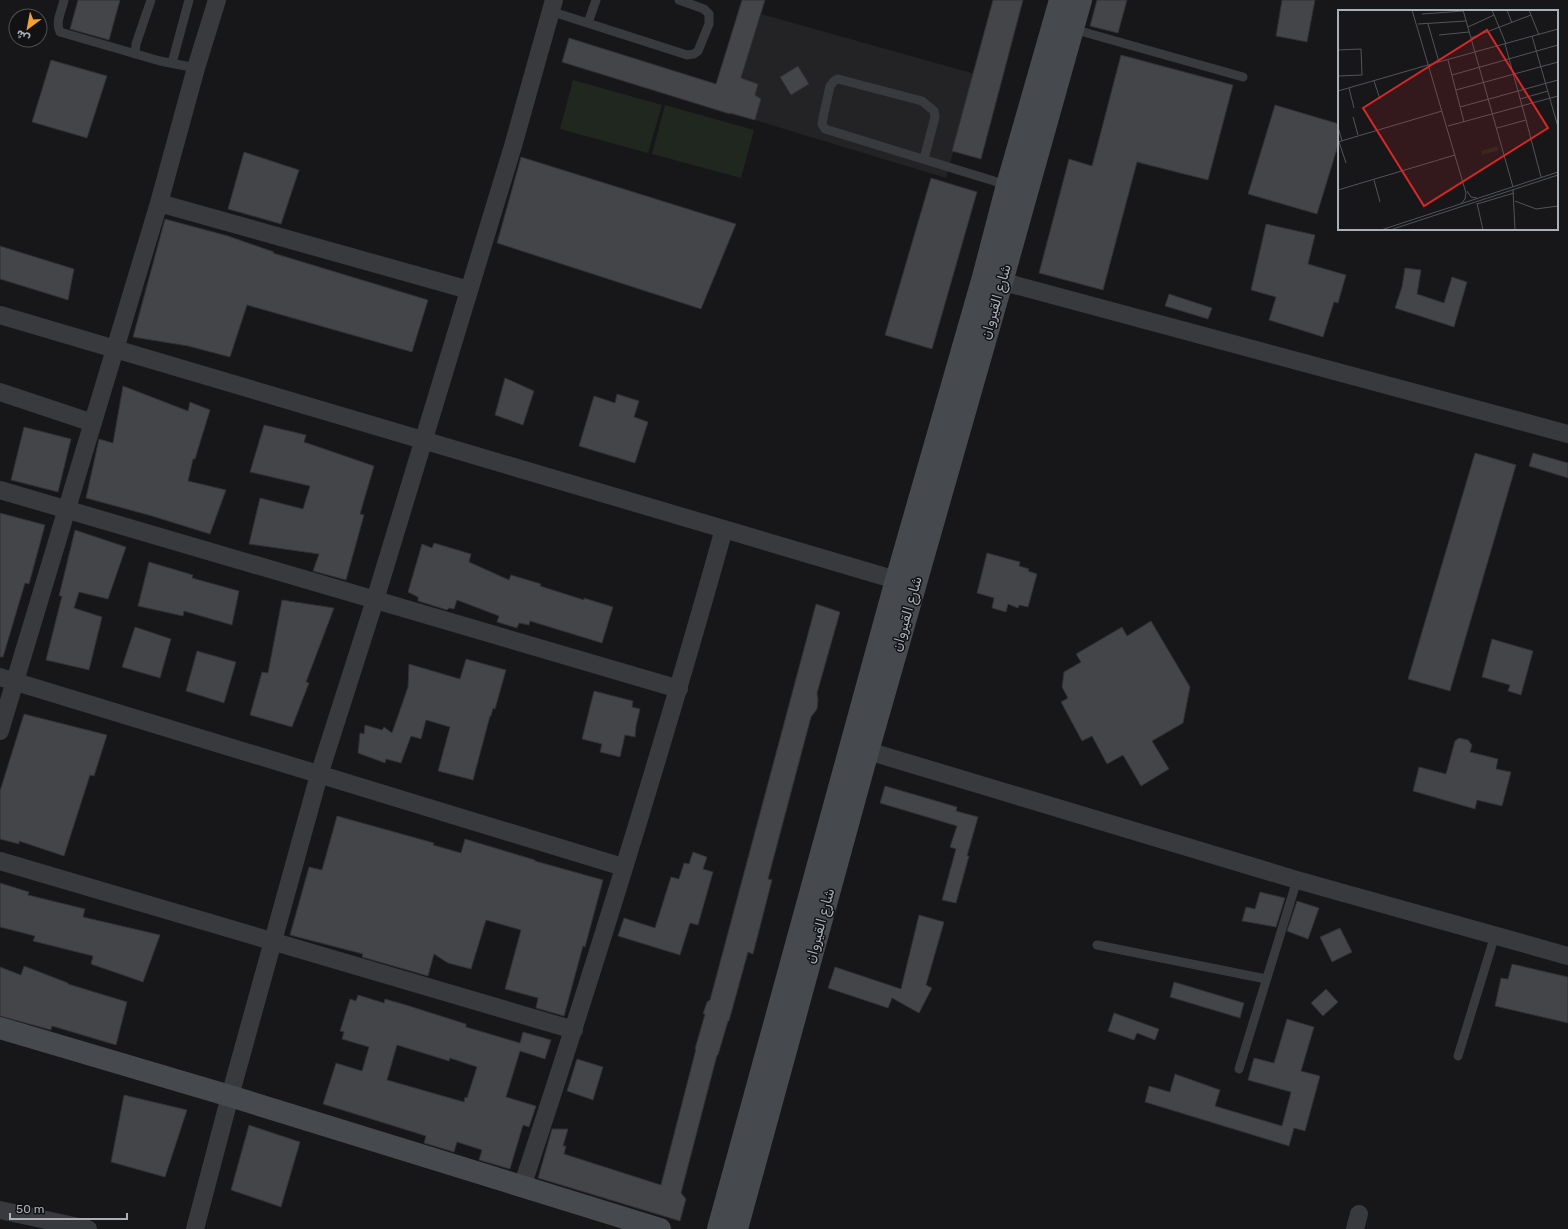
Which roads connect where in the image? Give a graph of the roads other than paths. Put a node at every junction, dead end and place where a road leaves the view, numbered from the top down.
1 (64, 0) edge
2 (151, 0) edge
3 (188, 0) edge
4 (217, 0) edge
5 (596, 0) edge
6 (679, 0) edge
7 (1060, 0) edge
8 (1081, 0) edge
9 (552, 6) edge
10 (588, 24) junction
11 (1073, 30) junction
12 (135, 54) junction
13 (172, 63) junction
14 (196, 68) junction
15 (1242, 78) dead end
16 (924, 159) junction
17 (1007, 185) junction
18 (158, 203) junction
19 (993, 279) junction
20 (469, 290) junction
21 (0, 315) edge
22 (115, 349) junction
23 (0, 392) edge
24 (93, 423) junction
25 (1568, 434) edge
26 (423, 440) junction
27 (0, 490) edge
28 (67, 511) junction
29 (724, 529) junction
30 (896, 580) junction
31 (375, 600) junction
32 (8, 679) edge
33 (679, 689) junction
34 (0, 731) edge
35 (868, 751) junction
36 (319, 775) junction
37 (0, 861) edge
38 (624, 867) junction
39 (1297, 880) junction
40 (1495, 935) junction
41 (272, 942) junction
42 (1097, 945) dead end
43 (1568, 956) edge
44 (1266, 979) junction
45 (0, 1028) edge
46 (574, 1030) junction
47 (1458, 1056) dead end
48 (1239, 1069) dead end
49 (230, 1096) junction
50 (522, 1187) junction
51 (0, 1210) edge
52 (614, 1222) edge
53 (88, 1229) edge
54 (195, 1229) edge
55 (660, 1229) edge
56 (718, 1229) edge
57 (737, 1229) edge

1 - 12 lane
2 - 12 lane
3 - 13 lane
4 - 14 street
5 - 10 lane
6 - 10 lane
7 - 17 main road, شارع القيروان
8 - 11 main road, شارع القيروان
9 - 10 lane
9 - 20 street
11 - 15 lane
11 - 19 main road, شارع القيروان
12 - 13 lane
13 - 14 lane
14 - 18 street
16 - 16 lane
16 - 17 lane
17 - 19 main road, شارع القيروان
18 - 20 street
18 - 22 street
19 - 25 street
19 - 30 main road, شارع القيروان
19 - 35 main road, شارع القيروان
20 - 26 street
21 - 22 street
22 - 24 street
22 - 26 street
23 - 24 street
24 - 28 street
26 - 29 street
26 - 31 street
27 - 28 street
28 - 31 street
28 - 32 street
29 - 30 street
29 - 33 street
30 - 56 main road, شارع القيروان
31 - 33 street
31 - 36 street
32 - 34 street
32 - 36 street
33 - 38 street
35 - 39 street
35 - 57 main road, شارع القيروان
36 - 38 street
36 - 41 street
37 - 41 street
38 - 46 street
39 - 40 street
39 - 44 lane
40 - 43 street
40 - 47 lane
41 - 46 street
41 - 49 street
42 - 44 lane
44 - 48 lane
45 - 49 main road
46 - 50 street
49 - 50 main road
49 - 54 street
50 - 52 main road
51 - 53 street
52 - 55 main road

